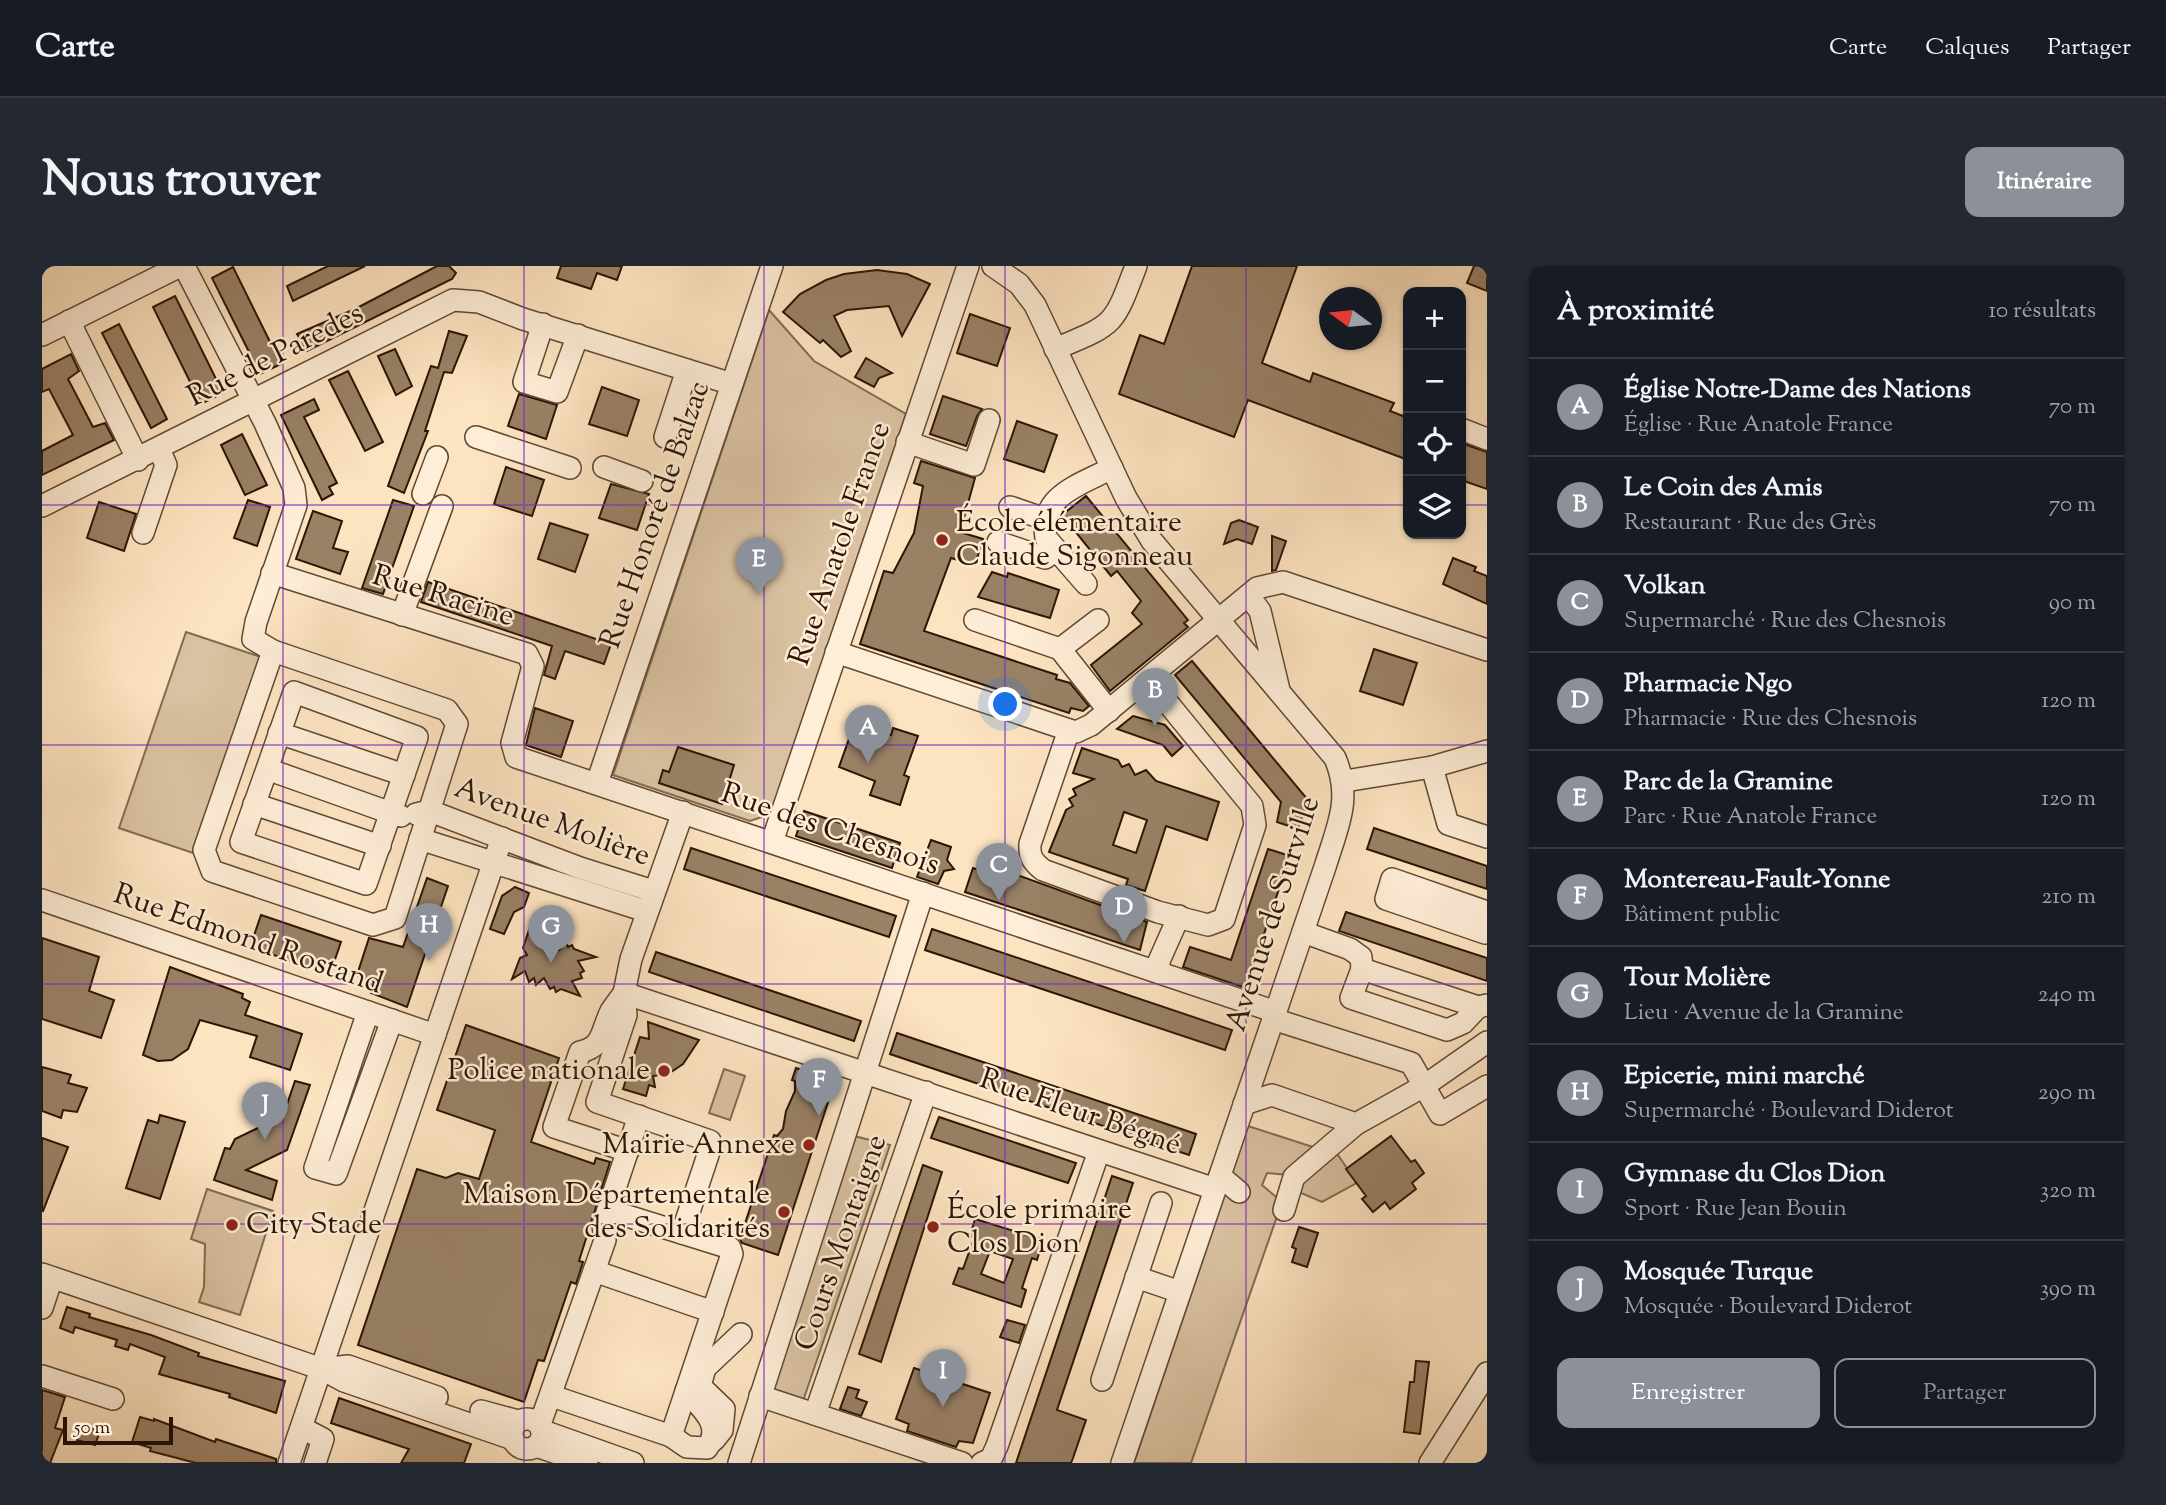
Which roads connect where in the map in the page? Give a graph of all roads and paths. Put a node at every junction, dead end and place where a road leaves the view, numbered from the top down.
1 (182, 266) edge
2 (772, 266) edge
3 (968, 266) edge
4 (993, 266) edge
5 (1136, 266) edge
6 (69, 321) junction
7 (543, 324) junction
8 (42, 335) edge
9 (578, 335) junction
10 (1055, 349) junction
11 (687, 370) junction
12 (732, 384) junction
13 (252, 401) junction
14 (989, 420) dead end
15 (1466, 431) edge
16 (476, 437) dead end
17 (665, 437) dead end
18 (1487, 439) edge
19 (907, 442) junction
20 (159, 449) junction
21 (437, 457) dead end
22 (138, 460) junction
23 (604, 467) dead end
24 (569, 468) dead end
25 (1112, 468) junction
26 (642, 481) dead end
27 (423, 494) dead end
28 (42, 506) edge
29 (442, 506) dead end
30 (1010, 507) dead end
31 (1045, 519) junction
32 (143, 533) dead end
33 (998, 542) dead end
34 (1056, 550) junction
35 (272, 573) junction
36 (1086, 584) dead end
37 (1249, 596) junction
38 (402, 615) junction
39 (975, 620) dead end
40 (1098, 620) dead end
41 (1218, 620) junction
42 (1060, 649) junction
43 (1487, 650) edge
44 (273, 651) junction
45 (836, 652) junction
46 (1149, 680) junction
47 (1280, 694) junction
48 (1109, 711) junction
49 (1069, 730) junction
50 (279, 733) junction
51 (1487, 751) edge
52 (1432, 767) junction
53 (267, 769) junction
54 (404, 775) junction
55 (1345, 781) junction
56 (597, 783) junction
57 (254, 804) junction
58 (430, 811) junction
59 (682, 812) junction
60 (396, 814) junction
61 (1487, 837) edge
62 (502, 838) junction
63 (420, 839) junction
64 (772, 842) junction
65 (380, 846) junction
66 (495, 863) junction
67 (923, 893) junction
68 (42, 901) edge
69 (649, 901) junction
70 (1487, 912) edge
71 (1179, 916) junction
72 (1487, 928) edge
73 (1303, 932) junction
74 (1362, 968) junction
75 (1159, 972) junction
76 (624, 993) junction
77 (1482, 1006) edge
78 (368, 1012) junction
79 (1275, 1016) junction
80 (392, 1020) junction
81 (435, 1035) junction
82 (1487, 1042) edge
83 (864, 1071) junction
84 (1424, 1086) junction
85 (1485, 1087) edge
86 (926, 1092) junction
87 (597, 1102) junction
88 (1244, 1104) junction
89 (639, 1116) junction
90 (1356, 1124) junction
91 (585, 1136) junction
92 (628, 1151) junction
93 (1099, 1151) junction
94 (1218, 1182) junction
95 (1239, 1192) dead end
96 (1161, 1203) dead end
97 (608, 1210) junction
98 (1284, 1210) dead end
99 (682, 1233) junction
100 (594, 1271) junction
101 (47, 1276) edge
102 (1136, 1277) junction
103 (1180, 1293) junction
104 (42, 1308) edge
105 (711, 1318) junction
106 (741, 1334) junction
107 (776, 1345) junction
108 (322, 1369) junction
109 (1487, 1373) edge
110 (42, 1376) edge
111 (1102, 1380) dead end
112 (696, 1388) junction
113 (552, 1396) junction
114 (760, 1396) junction
115 (113, 1399) dead end
116 (815, 1414) junction
117 (302, 1428) junction
118 (540, 1434) junction
119 (671, 1436) junction
120 (714, 1440) junction
121 (929, 1458) edge
122 (289, 1463) edge
123 (315, 1463) edge
124 (587, 1463) edge
125 (633, 1463) edge
126 (739, 1463) edge
127 (962, 1463) edge
128 (982, 1463) edge
129 (1122, 1463) edge
130 (1430, 1463) edge

1 - 6 street
1 - 13 street
2 - 12 street, Rue Honoré de Balzac
3 - 19 street, Rue Anatole France
4 - 10 street, Avenue de Surville
5 - 10 street
6 - 8 street
6 - 22 street
7 - 9 street, Rue de Paredes
7 - 9 street
7 - 13 street, Rue de Paredes
9 - 11 street, Rue de Paredes
10 - 25 street, Avenue de Surville
11 - 12 street, Rue de Paredes
11 - 17 street
12 - 56 street, Rue Honoré de Balzac
13 - 20 street, Rue de Paredes
13 - 35 street
14 - 19 street
15 - 18 street
16 - 24 street
19 - 45 street, Rue Anatole France
20 - 22 street, Rue de Paredes
20 - 32 street
21 - 27 street
22 - 28 street, Rue de Paredes
23 - 26 street
25 - 31 street
25 - 41 street, Avenue de Surville
29 - 38 street
30 - 31 street
31 - 34 street
33 - 34 street
34 - 36 street
35 - 38 street, Rue Racine
35 - 44 street
37 - 41 street
37 - 43 street
37 - 47 street
38 - 56 street, Rue Racine
39 - 42 street
40 - 42 street
41 - 46 street
41 - 47 street, Avenue de Surville
42 - 48 street
44 - 58 street
44 - 63 street
45 - 49 street
45 - 64 street, Rue Anatole France
46 - 48 street
46 - 71 street
47 - 55 street, Avenue de Surville
48 - 49 street
49 - 71 street
50 - 53 street
50 - 54 street
50 - 54 street
51 - 52 street
52 - 55 street
52 - 61 street
53 - 57 street
53 - 60 street
54 - 60 street
55 - 73 street, Avenue de Surville
56 - 59 street, Rue Racine
57 - 65 street
57 - 65 street
58 - 60 street
58 - 62 street, Avenue Molière
58 - 63 street
59 - 64 street, Rue des Chesnois
59 - 69 street
60 - 63 street
60 - 65 street
62 - 66 street
62 - 69 street, Avenue Molière
63 - 66 street, Avenue Molière
64 - 67 street, Rue des Chesnois
66 - 69 street, Avenue Molière
66 - 81 street
67 - 75 street, Rue des Chesnois
67 - 83 street
68 - 78 street, Rue Edmond Rostand
69 - 76 street
70 - 72 street
71 - 75 street
73 - 74 street
73 - 79 street, Avenue de Surville
74 - 77 street
74 - 77 street
75 - 79 street, Rue des Chesnois
76 - 83 street, Rue Fleur Bégné
76 - 87 street
76 - 91 street
78 - 80 street, Rue Edmond Rostand
78 - 80 street
79 - 84 street, Rue des Chesnois
79 - 88 street, Avenue de Surville
80 - 81 street, Rue Edmond Rostand
81 - 108 street
82 - 84 street
83 - 86 street, Rue Fleur Bégné
83 - 107 street
84 - 85 street, Rue des Chesnois
84 - 90 street
86 - 93 street, Rue Fleur Bégné
86 - 116 street, Cours Montaigne
87 - 89 street
87 - 91 street
88 - 90 street
88 - 94 street, Avenue de Surville
89 - 92 street
89 - 99 street
90 - 98 street
91 - 92 street
92 - 97 street
93 - 94 street, Rue Fleur Bégné
93 - 128 street
94 - 95 street
94 - 103 street, Avenue de Surville
96 - 102 street
97 - 99 street
97 - 100 street
99 - 105 street
100 - 105 street
100 - 113 street
101 - 104 street
101 - 108 street
102 - 103 street
102 - 111 street
103 - 129 street, Avenue de Surville
105 - 106 street
105 - 112 street
106 - 107 street
106 - 112 street
107 - 114 street
108 - 117 street
108 - 118 street
109 - 130 street
110 - 115 street
112 - 119 street
112 - 120 street
112 - 120 street
113 - 118 street
113 - 119 street
114 - 116 street
114 - 126 street
116 - 121 street
117 - 122 street
117 - 123 street
118 - 124 street
118 - 125 street
119 - 120 street
121 - 127 street

